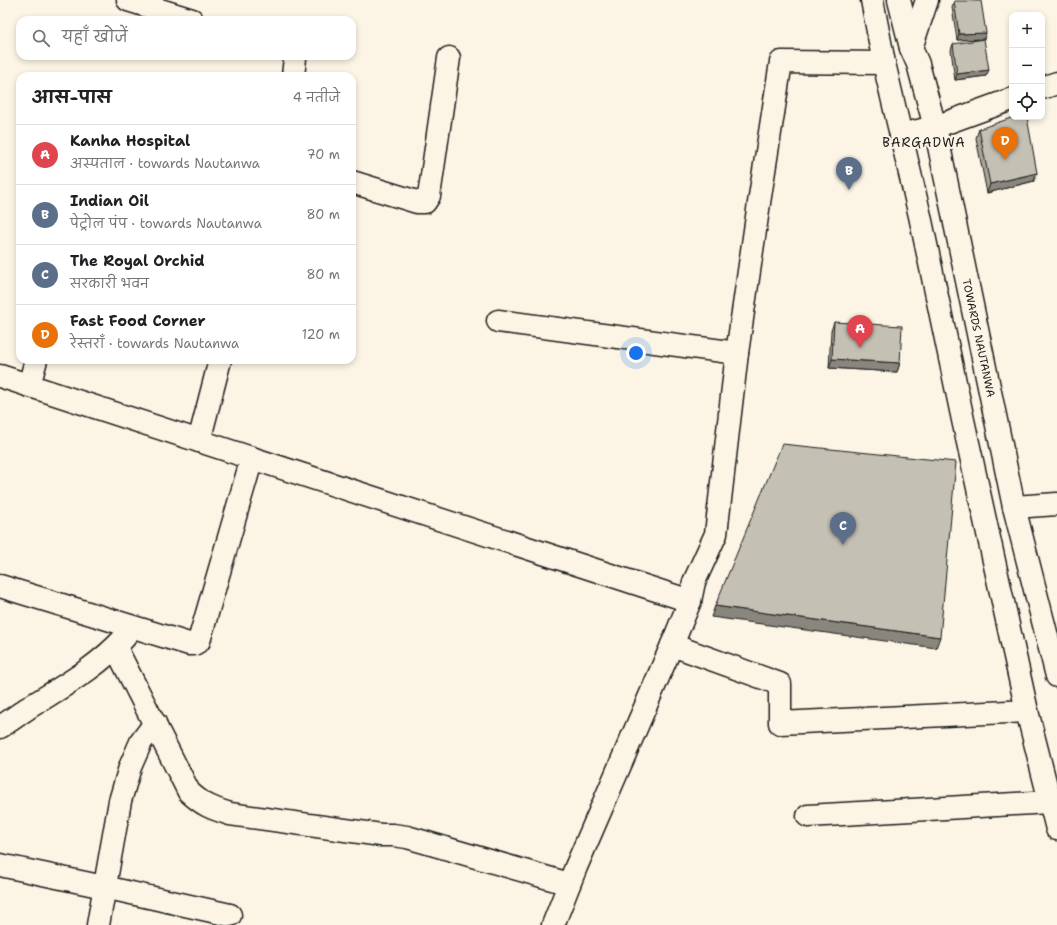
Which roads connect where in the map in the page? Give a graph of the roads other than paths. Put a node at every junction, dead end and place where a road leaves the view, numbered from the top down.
1 (128, 0) edge
2 (872, 0) edge
3 (899, 0) edge
4 (927, 0) edge
5 (179, 16) edge
6 (911, 48) junction
7 (449, 58) dead end
8 (296, 60) edge
9 (884, 64) junction
10 (294, 72) edge
11 (1057, 83) edge
12 (1045, 87) edge
13 (1009, 100) edge
14 (935, 127) junction
15 (901, 135) junction
16 (356, 183) edge
17 (498, 321) dead end
18 (737, 353) junction
19 (35, 364) edge
20 (219, 364) edge
21 (0, 376) edge
22 (29, 386) junction
23 (199, 441) junction
24 (252, 458) junction
25 (1057, 504) edge
26 (1014, 507) junction
27 (0, 586) edge
28 (690, 601) junction
29 (135, 627) junction
30 (672, 645) junction
31 (116, 648) junction
32 (1057, 676) edge
33 (1028, 711) junction
34 (155, 723) junction
35 (1, 731) edge
36 (1050, 802) junction
37 (808, 816) dead end
38 (1057, 829) edge
39 (0, 865) edge
40 (569, 884) junction
41 (104, 887) junction
42 (230, 915) dead end
43 (98, 925) edge
44 (553, 925) edge

1 - 5 street
2 - 9 street
3 - 6 street, TOWARDS NAUTANWA
4 - 6 street
6 - 14 street, TOWARDS NAUTANWA
7 - 16 street
8 - 10 street
9 - 15 street
9 - 18 street
11 - 12 street
13 - 14 street
14 - 15 street
14 - 26 street, TOWARDS NAUTANWA
15 - 33 street
17 - 18 street
18 - 28 street
19 - 22 street
20 - 23 street
21 - 22 street
22 - 23 street
23 - 24 street
24 - 28 street
24 - 29 street
25 - 26 street
26 - 32 street, TOWARDS NAUTANWA
27 - 29 street
28 - 30 street
29 - 31 street
30 - 33 street
30 - 40 street
31 - 34 street
31 - 35 street
33 - 36 street
34 - 40 street
34 - 41 street
36 - 37 street
36 - 38 street
39 - 41 street
40 - 44 street
41 - 42 street
41 - 43 street

